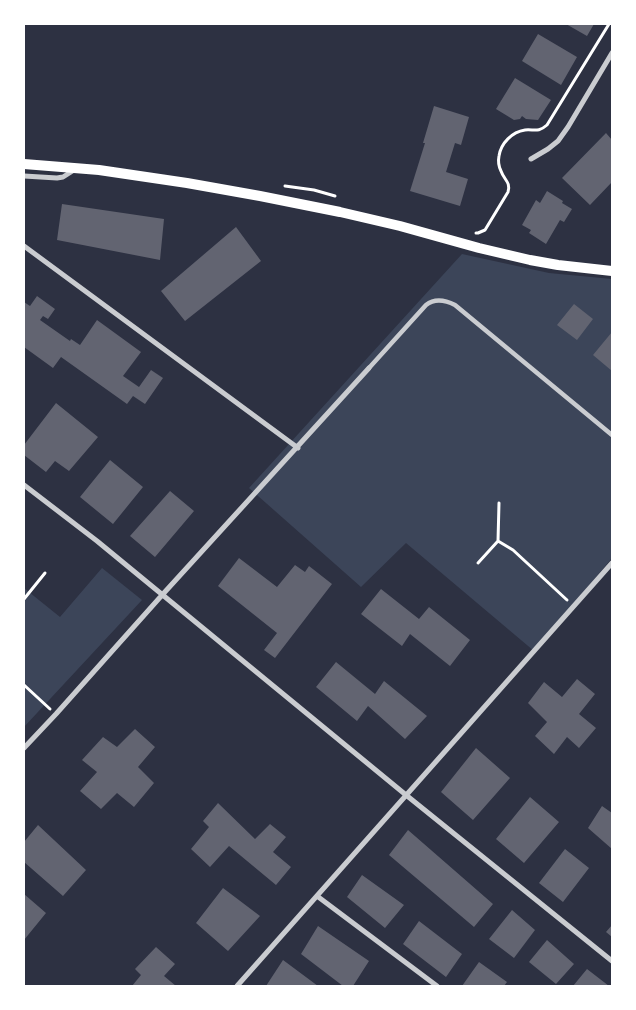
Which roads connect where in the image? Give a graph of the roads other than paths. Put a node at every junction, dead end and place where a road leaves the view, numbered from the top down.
1 (612, 53) edge
2 (531, 159) dead end
3 (24, 164) edge
4 (77, 168) junction
5 (24, 176) edge
6 (24, 246) edge
7 (612, 271) edge
8 (369, 368) joint
9 (612, 435) edge
10 (298, 448) junction
11 (24, 485) edge
12 (612, 563) edge
13 (163, 594) junction
14 (24, 748) edge
15 (406, 795) junction
16 (317, 896) junction
17 (612, 960) edge
18 (237, 986) edge
19 (437, 986) edge

1 - 2 street
3 - 4 main road
4 - 5 street
4 - 7 main road
6 - 10 street
8 - 9 street
8 - 10 street
10 - 13 street
11 - 13 street
12 - 15 street
13 - 14 street
13 - 15 street
15 - 16 street
15 - 17 street
16 - 18 street
16 - 19 street

